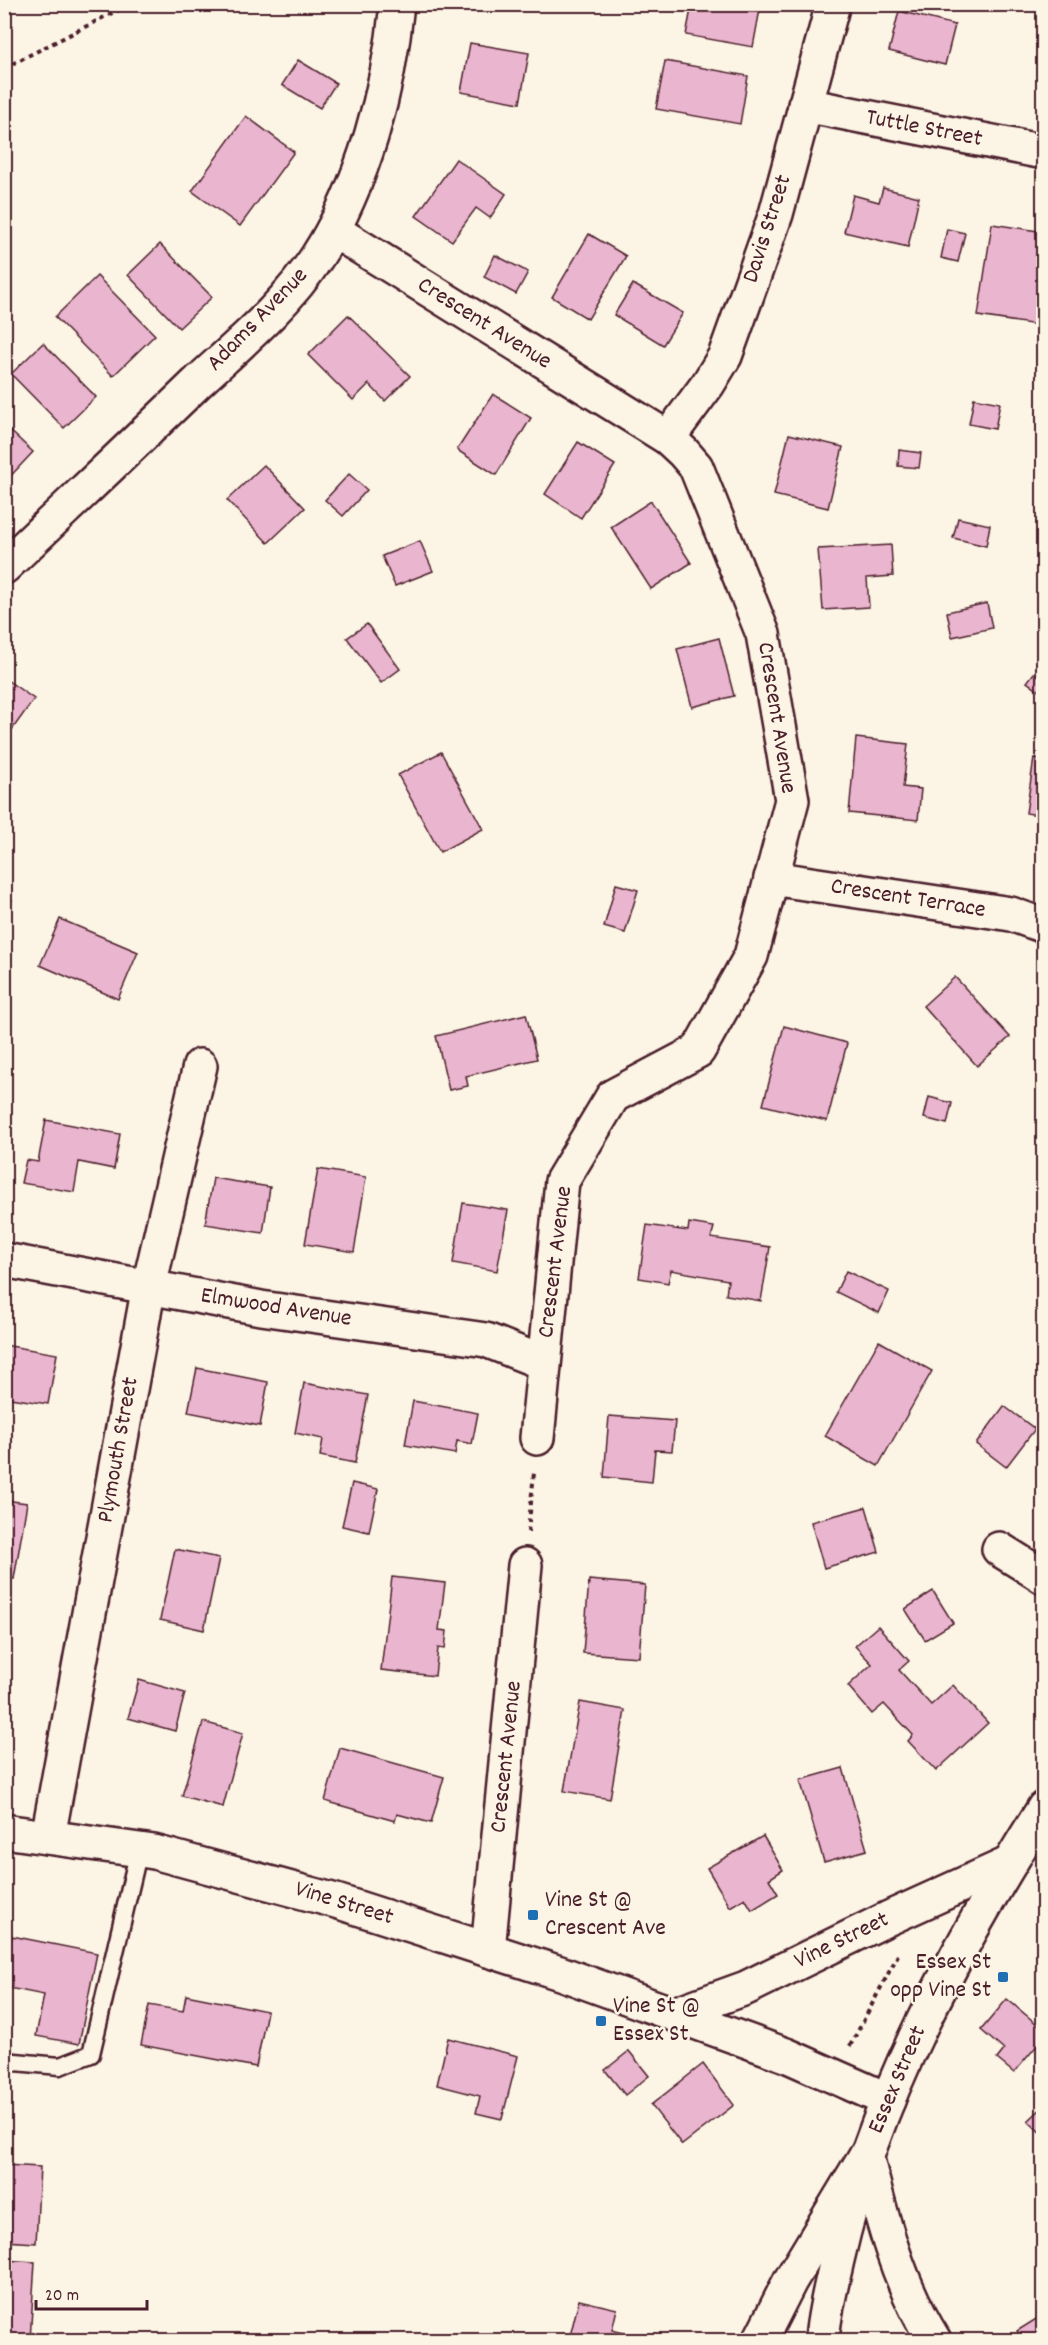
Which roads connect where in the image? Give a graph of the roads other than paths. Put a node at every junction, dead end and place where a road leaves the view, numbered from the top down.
1 (396, 4) edge
2 (833, 4) edge
3 (805, 105) junction
4 (1044, 152) edge
5 (333, 230) junction
6 (668, 438) junction
7 (4, 567) edge
8 (771, 878) junction
9 (1044, 926) edge
10 (200, 1066) dead end
11 (4, 1260) edge
12 (149, 1286) junction
13 (544, 1363) junction
14 (537, 1438) road end
15 (999, 1549) dead end
16 (525, 1565) road end
17 (1044, 1577) edge
18 (1044, 1808) edge
19 (4, 1831) edge
20 (48, 1837) junction
21 (139, 1850) junction
22 (1008, 1864) junction
23 (488, 1950) junction
24 (674, 2014) junction
25 (4, 2061) edge
26 (888, 2100) junction
27 (866, 2155) junction
28 (760, 2340) edge
29 (822, 2340) edge
30 (934, 2340) edge

1 - 5 main road, Adams Avenue
2 - 3 main road, Davis Street
3 - 4 main road, Tuttle Street
3 - 6 main road, Davis Street
5 - 6 main road, Crescent Avenue
5 - 7 main road, Adams Avenue
6 - 8 main road, Crescent Avenue
8 - 9 main road, Crescent Terrace
8 - 13 main road, Crescent Avenue
10 - 12 main road, Plymouth Street
11 - 12 main road, Elmwood Avenue
12 - 13 main road, Elmwood Avenue
12 - 20 main road, Plymouth Street
13 - 14 main road, Crescent Avenue
15 - 17 main road
16 - 23 main road, Crescent Avenue
18 - 22 main road, Essex Street
19 - 20 main road, Vine Street
20 - 21 main road, Vine Street
21 - 23 main road, Vine Street
21 - 25 lane
22 - 24 main road, Vine Street
22 - 26 main road, Essex Street
23 - 24 main road, Vine Street
24 - 26 main road, Vine Street
26 - 27 main road, Essex Street
27 - 28 main road
27 - 29 main road, Essex Street
27 - 30 main road

